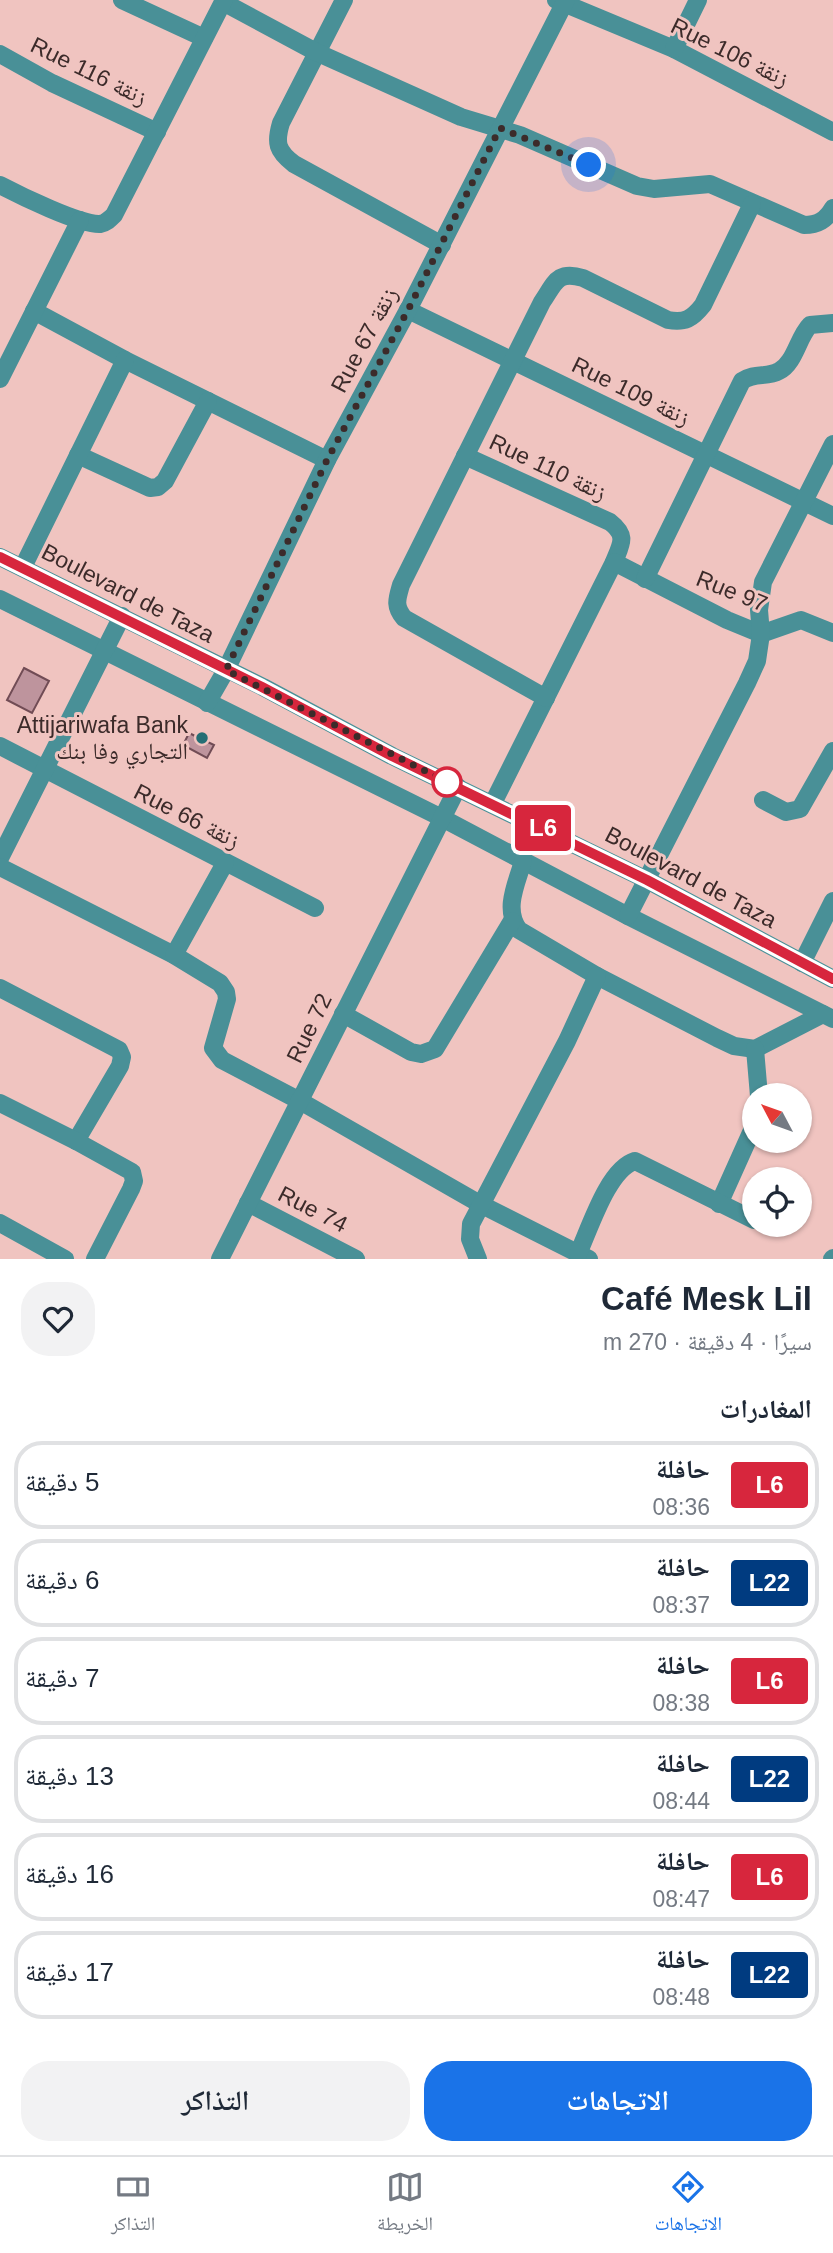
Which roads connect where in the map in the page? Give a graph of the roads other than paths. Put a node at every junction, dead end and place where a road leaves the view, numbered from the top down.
1 (122, 0) edge
2 (344, 0) edge
3 (698, 0) edge
4 (224, 1) edge
5 (562, 1) edge
6 (204, 38) junction
7 (674, 49) junction
8 (316, 52) junction
9 (0, 54) edge
10 (500, 128) junction
11 (156, 132) junction
12 (833, 132) edge
13 (2, 191) edge
14 (752, 204) junction
15 (833, 208) edge
16 (80, 220) junction
17 (442, 245) junction
18 (408, 310) junction
19 (34, 311) junction
20 (833, 323) edge
21 (125, 360) junction
22 (513, 360) junction
23 (0, 380) edge
24 (208, 401) junction
25 (833, 444) edge
26 (78, 455) junction
27 (706, 455) junction
28 (465, 456) junction
29 (327, 460) junction
30 (804, 500) junction
31 (833, 516) edge
32 (0, 557) edge
33 (614, 562) junction
34 (23, 567) junction
35 (645, 579) junction
36 (0, 599) edge
37 (122, 616) junction
38 (761, 634) junction
39 (833, 634) edge
40 (104, 651) junction
41 (226, 670) junction
42 (545, 698) junction
43 (207, 704) junction
44 (0, 746) edge
45 (833, 752) edge
46 (45, 769) junction
47 (458, 787) junction
48 (763, 800) dead end
49 (493, 803) junction
50 (442, 818) junction
51 (0, 858) edge
52 (523, 861) junction
53 (225, 863) junction
54 (0, 867) edge
55 (647, 880) junction
56 (833, 901) edge
57 (315, 908) dead end
58 (628, 916) junction
59 (512, 920) junction
60 (174, 955) junction
61 (802, 963) junction
62 (597, 976) junction
63 (833, 979) edge
64 (0, 988) edge
65 (343, 1014) junction
66 (828, 1016) edge
67 (754, 1049) junction
68 (758, 1083) edge
69 (300, 1101) junction
70 (0, 1103) edge
71 (76, 1141) junction
72 (742, 1153) edge
73 (248, 1203) junction
74 (480, 1204) junction
75 (719, 1204) junction
76 (742, 1215) edge
77 (0, 1223) edge
78 (583, 1256) edge
79 (65, 1259) edge
80 (95, 1259) edge
81 (220, 1259) edge
82 (356, 1259) edge
83 (478, 1259) edge

1 - 6 street
2 - 8 street
3 - 7 street
4 - 6 street
4 - 8 street
5 - 7 street, Rue 106 زنقة
5 - 10 street, Rue 67 زنقة
6 - 11 street
7 - 12 street, Rue 106 زنقة
8 - 10 street
8 - 17 street
9 - 11 street, Rue 116 زنقة
10 - 14 street
10 - 17 street, Rue 67 زنقة
11 - 16 street
13 - 16 street
14 - 15 street
14 - 22 street
16 - 19 street
17 - 18 street, Rue 67 زنقة
18 - 22 street, Rue 109 زنقة
18 - 29 street, Rue 67 زنقة
19 - 21 street
19 - 23 street
20 - 27 street
21 - 24 street
21 - 26 street
22 - 27 street, Rue 109 زنقة
22 - 28 street
24 - 26 street
24 - 29 street
25 - 30 street
26 - 34 street
27 - 30 street, Rue 109 زنقة
27 - 35 street
28 - 33 street, Rue 110 زنقة
28 - 42 street
29 - 41 street, Rue 67 زنقة
30 - 31 street, Rue 109 زنقة
30 - 38 street
32 - 34 street, Boulevard de Taza
33 - 35 street, Rue 97
33 - 42 street
34 - 37 street, Boulevard de Taza
35 - 38 street, Rue 97
36 - 40 street
37 - 40 street
37 - 41 street, Boulevard de Taza
38 - 39 street, Rue 97
38 - 55 street
40 - 43 street
40 - 46 street
41 - 43 street, Rue 67 زنقة
41 - 47 street, Boulevard de Taza
42 - 49 street
43 - 50 street
44 - 46 street, Rue 66 زنقة
45 - 48 street
46 - 51 street
46 - 53 street, Rue 66 زنقة
47 - 49 street, Boulevard de Taza
47 - 50 street, Rue 72
49 - 55 street, Boulevard de Taza
50 - 52 street
50 - 65 street, Rue 72
52 - 58 street
52 - 59 street
53 - 57 street, Rue 66 زنقة
53 - 60 street
54 - 60 street
55 - 58 street
55 - 61 street, Boulevard de Taza
56 - 61 street
58 - 66 street
59 - 62 street
59 - 65 street
60 - 69 street
61 - 63 street, Boulevard de Taza
62 - 67 street
62 - 74 street
64 - 71 street
65 - 69 street, Rue 72
66 - 67 street
67 - 68 street
69 - 73 street, Rue 72
69 - 74 street
70 - 71 street
71 - 80 street
72 - 75 street
73 - 81 street, Rue 72
73 - 82 street, Rue 74
74 - 78 street
74 - 83 street
75 - 76 street
75 - 78 street
77 - 79 street

